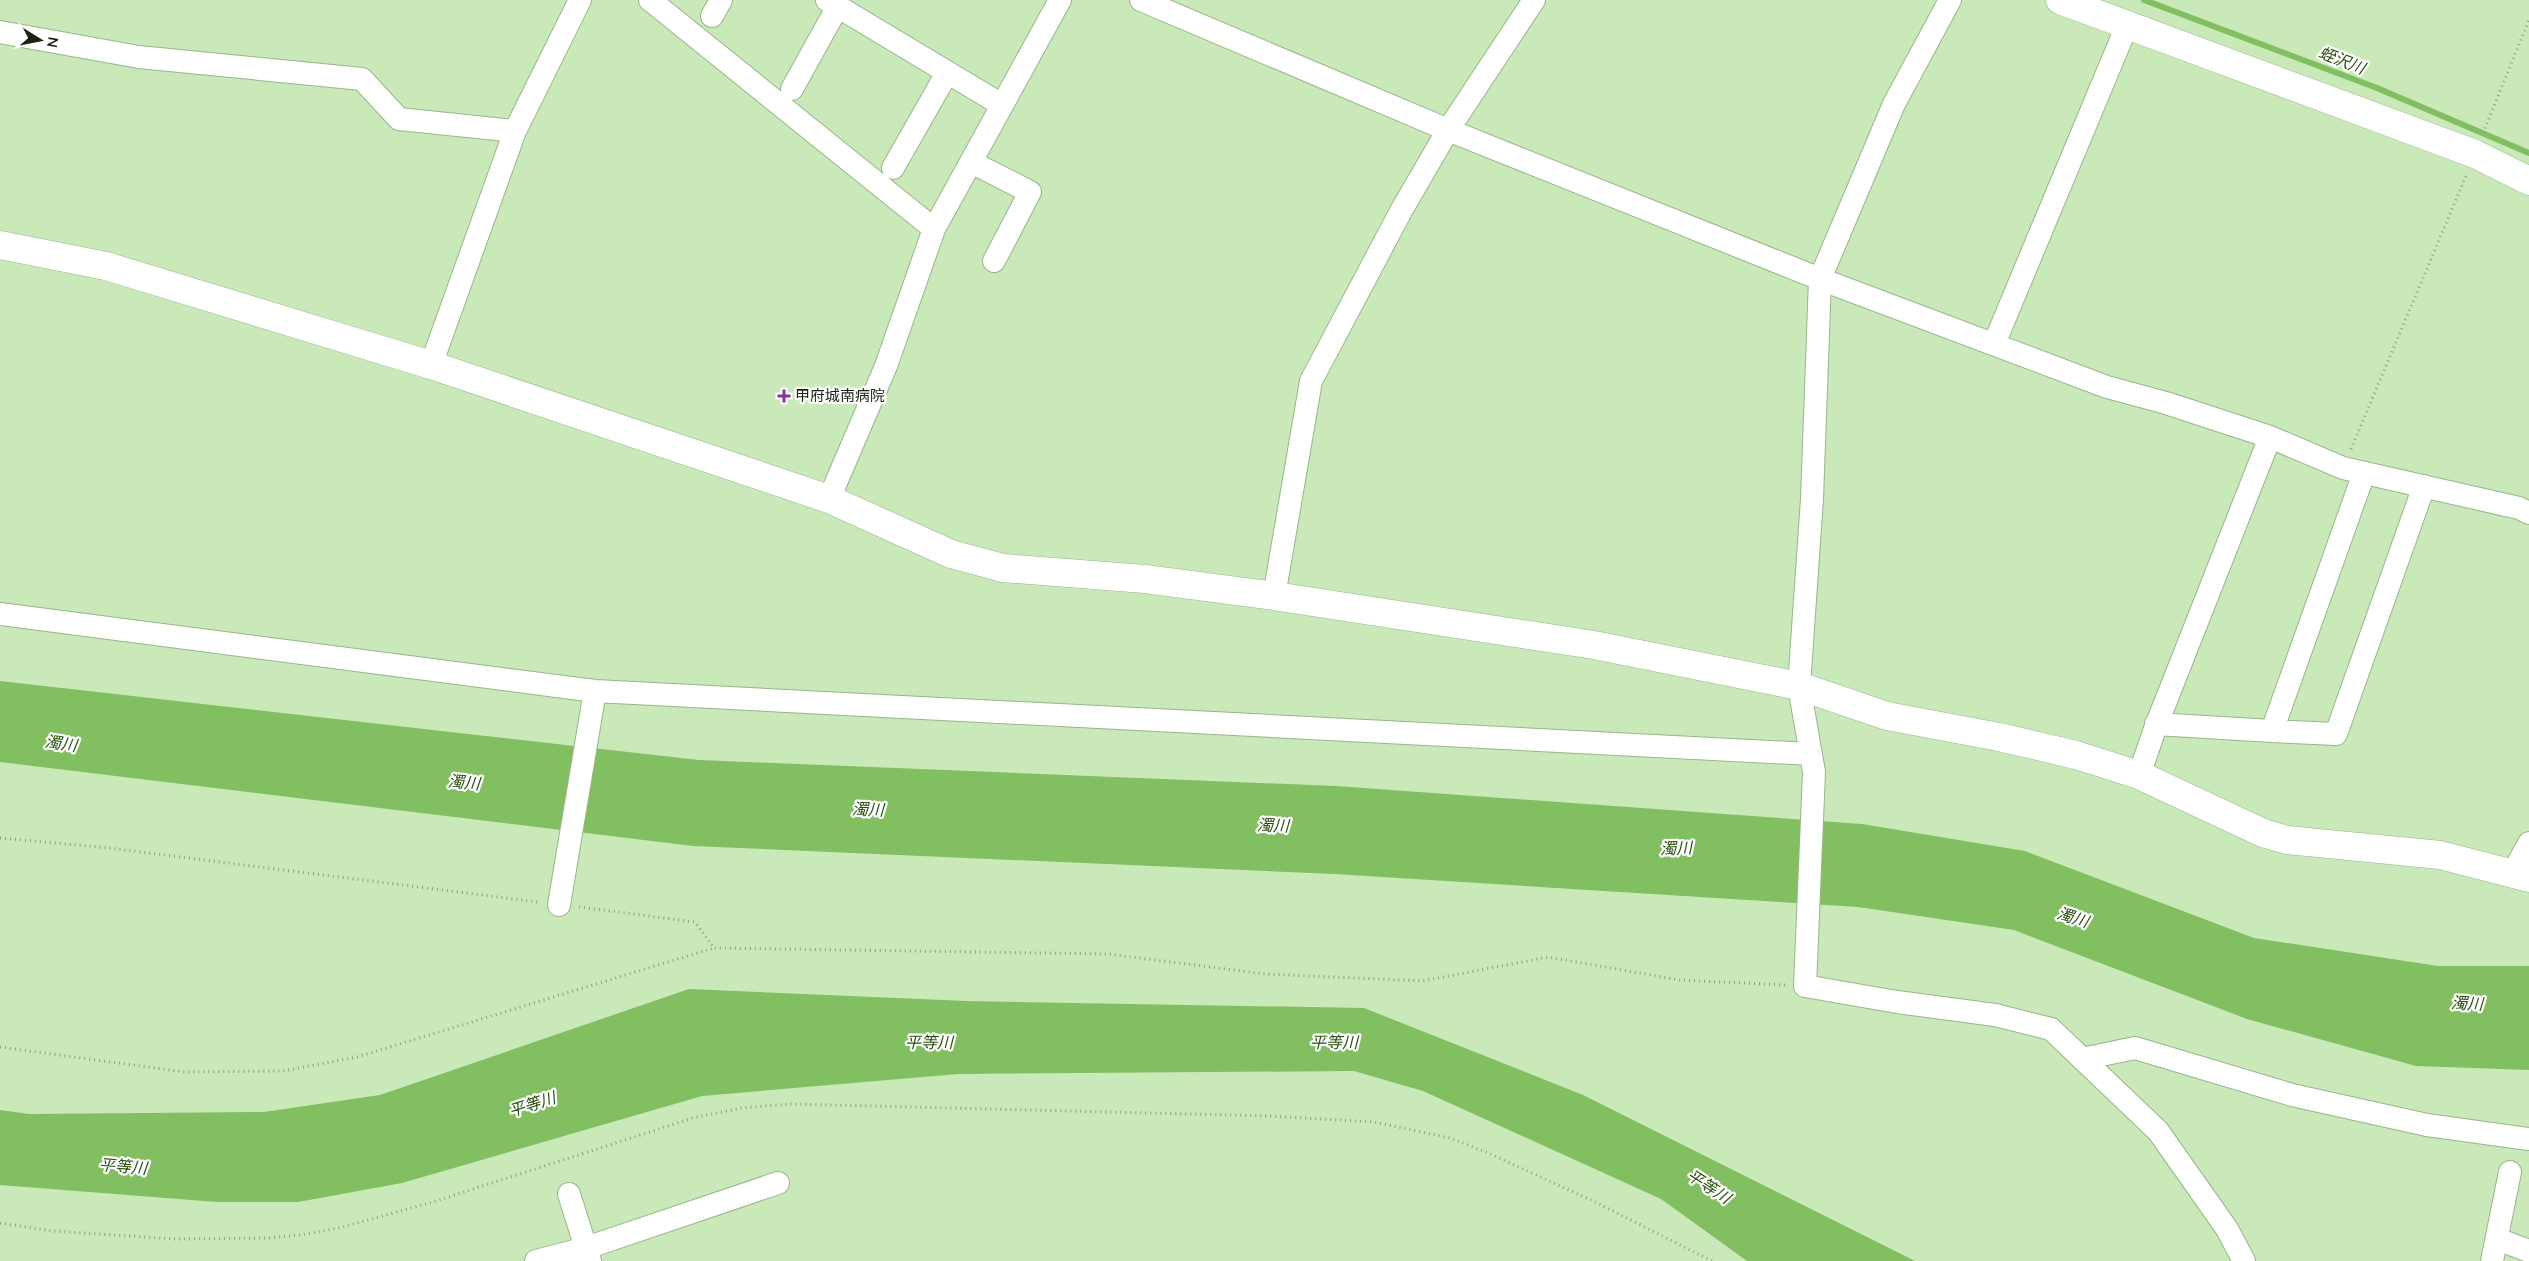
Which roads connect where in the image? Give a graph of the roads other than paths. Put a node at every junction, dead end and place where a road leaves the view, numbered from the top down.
1 (580, 0) edge
2 (650, 0) edge
3 (1060, 0) edge
4 (1534, 0) edge
5 (1950, 0) edge
6 (2060, 0) edge
7 (1147, 1) edge
8 (844, 5) edge
9 (2128, 23) junction
10 (0, 32) edge
11 (948, 73) junction
12 (792, 89) dead end
13 (1002, 105) junction
14 (1448, 130) junction
15 (514, 131) junction
16 (971, 162) junction
17 (893, 168) dead end
18 (2529, 182) edge
19 (934, 229) junction
20 (0, 245) edge
21 (994, 261) dead end
22 (1820, 279) junction
23 (1994, 344) junction
24 (431, 365) junction
25 (2270, 437) junction
26 (2354, 470) junction
27 (2424, 486) junction
28 (829, 499) junction
29 (2529, 513) edge
30 (1274, 596) junction
31 (0, 614) edge
32 (1799, 686) junction
33 (593, 699) junction
34 (2156, 724) junction
35 (2272, 731) junction
36 (1812, 763) junction
37 (2139, 775) junction
38 (2529, 843) edge
39 (2520, 876) edge
40 (560, 895) road end
41 (2082, 1059) junction
42 (2529, 1139) edge
43 (2510, 1172) dead end
44 (778, 1183) dead end
45 (569, 1194) dead end
46 (2497, 1239) junction
47 (2529, 1251) edge
48 (588, 1255) edge
49 (536, 1261) edge
50 (2244, 1261) edge
51 (2492, 1261) edge

1 - 15 street
2 - 19 street
3 - 13 street
4 - 14 street
5 - 22 street
6 - 9 street
7 - 14 street
8 - 11 street
8 - 12 street
9 - 18 street
9 - 23 street
10 - 15 street
11 - 13 street
11 - 17 street
13 - 16 street
14 - 22 street
14 - 30 street
15 - 24 street
16 - 19 street
16 - 21 street
19 - 28 street
20 - 24 street
22 - 23 street
22 - 32 street
23 - 25 street
24 - 28 street
25 - 26 street
25 - 34 street
26 - 27 street
26 - 35 street
27 - 29 street
27 - 35 street
28 - 30 street
30 - 32 street
31 - 33 street
32 - 36 street
32 - 37 street
33 - 36 street
33 - 40 street
34 - 35 street
34 - 37 street
36 - 41 street
37 - 39 street
38 - 39 street
41 - 42 street
41 - 50 street
43 - 46 street
44 - 48 street
45 - 48 street
46 - 47 street
46 - 51 street
48 - 49 street

